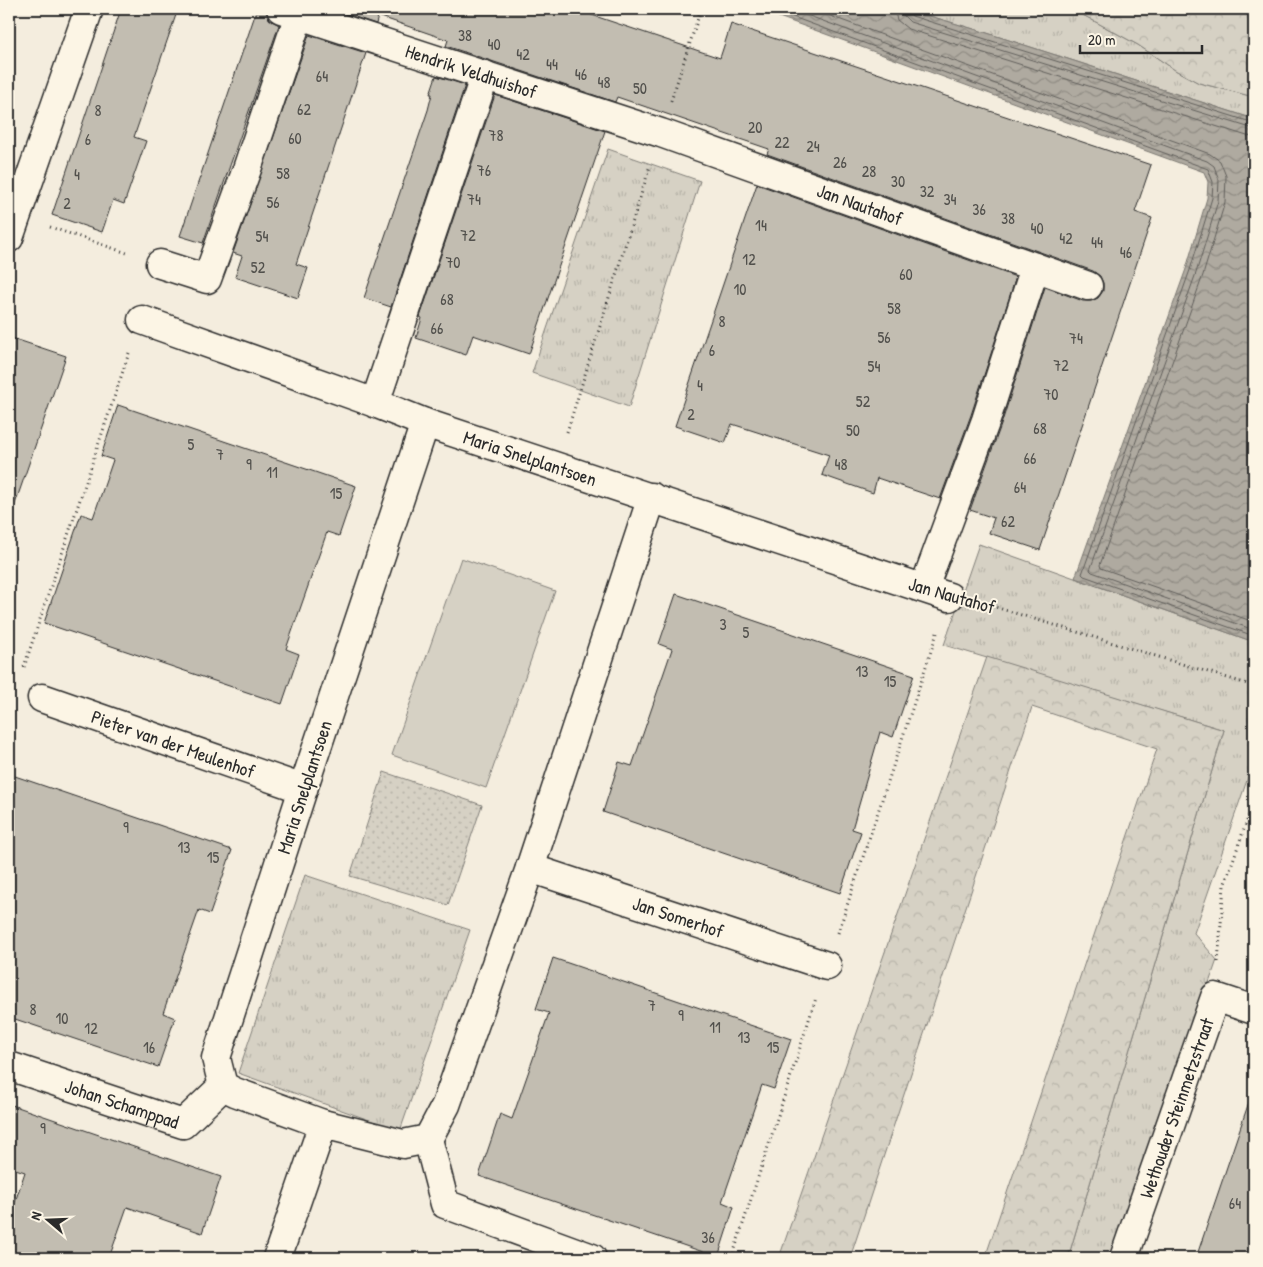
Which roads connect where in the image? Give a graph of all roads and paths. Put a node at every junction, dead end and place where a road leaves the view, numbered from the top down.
1 (89, 9) edge
2 (701, 9) edge
3 (290, 12) edge
4 (486, 75) junction
5 (661, 133) junction
6 (13, 227) edge
7 (160, 264) joint
8 (1035, 267) junction
9 (1088, 286) dead end
10 (142, 320) joint
11 (375, 403) junction
12 (425, 423) junction
13 (557, 466) junction
14 (652, 497) junction
15 (924, 588) junction
16 (949, 597) junction
17 (24, 668) dead end
18 (1254, 686) edge
19 (42, 698) dead end
20 (303, 789) junction
21 (1254, 801) edge
22 (530, 868) junction
23 (827, 966) junction
24 (1215, 997) junction
25 (1254, 1010) edge
26 (9, 1066) edge
27 (223, 1086) junction
28 (323, 1124) junction
29 (428, 1139) junction
30 (277, 1258) edge
31 (592, 1258) edge
32 (732, 1258) edge
33 (1124, 1258) edge

1 - 6 street
2 - 5 path
3 - 4 street, Hendrik Veldhuishof
3 - 7 street
4 - 5 street, Hendrik Veldhuishof
4 - 11 street
5 - 8 street, Jan Nautahof
5 - 13 path
6 - 7 path
8 - 9 street, Jan Nautahof
8 - 15 street
10 - 11 street
10 - 17 path
11 - 12 street
12 - 13 street, Maria Snelplantsoen
12 - 20 street, Maria Snelplantsoen
13 - 14 street, Maria Snelplantsoen
14 - 15 street, Jan Nautahof
14 - 22 street
15 - 16 street, Jan Nautahof
16 - 18 path, Jan Nautahof
16 - 23 path
19 - 20 street, Pieter van der Meulenhof
20 - 27 street, Maria Snelplantsoen
21 - 24 path
22 - 23 street, Jan Somerhof
22 - 29 street
23 - 32 path
24 - 25 street, Wethouder Steinmetzstraat
24 - 33 street, Wethouder Steinmetzstraat
26 - 27 street, Johan Schamppad
27 - 28 street
28 - 29 street
28 - 30 street
29 - 31 street

